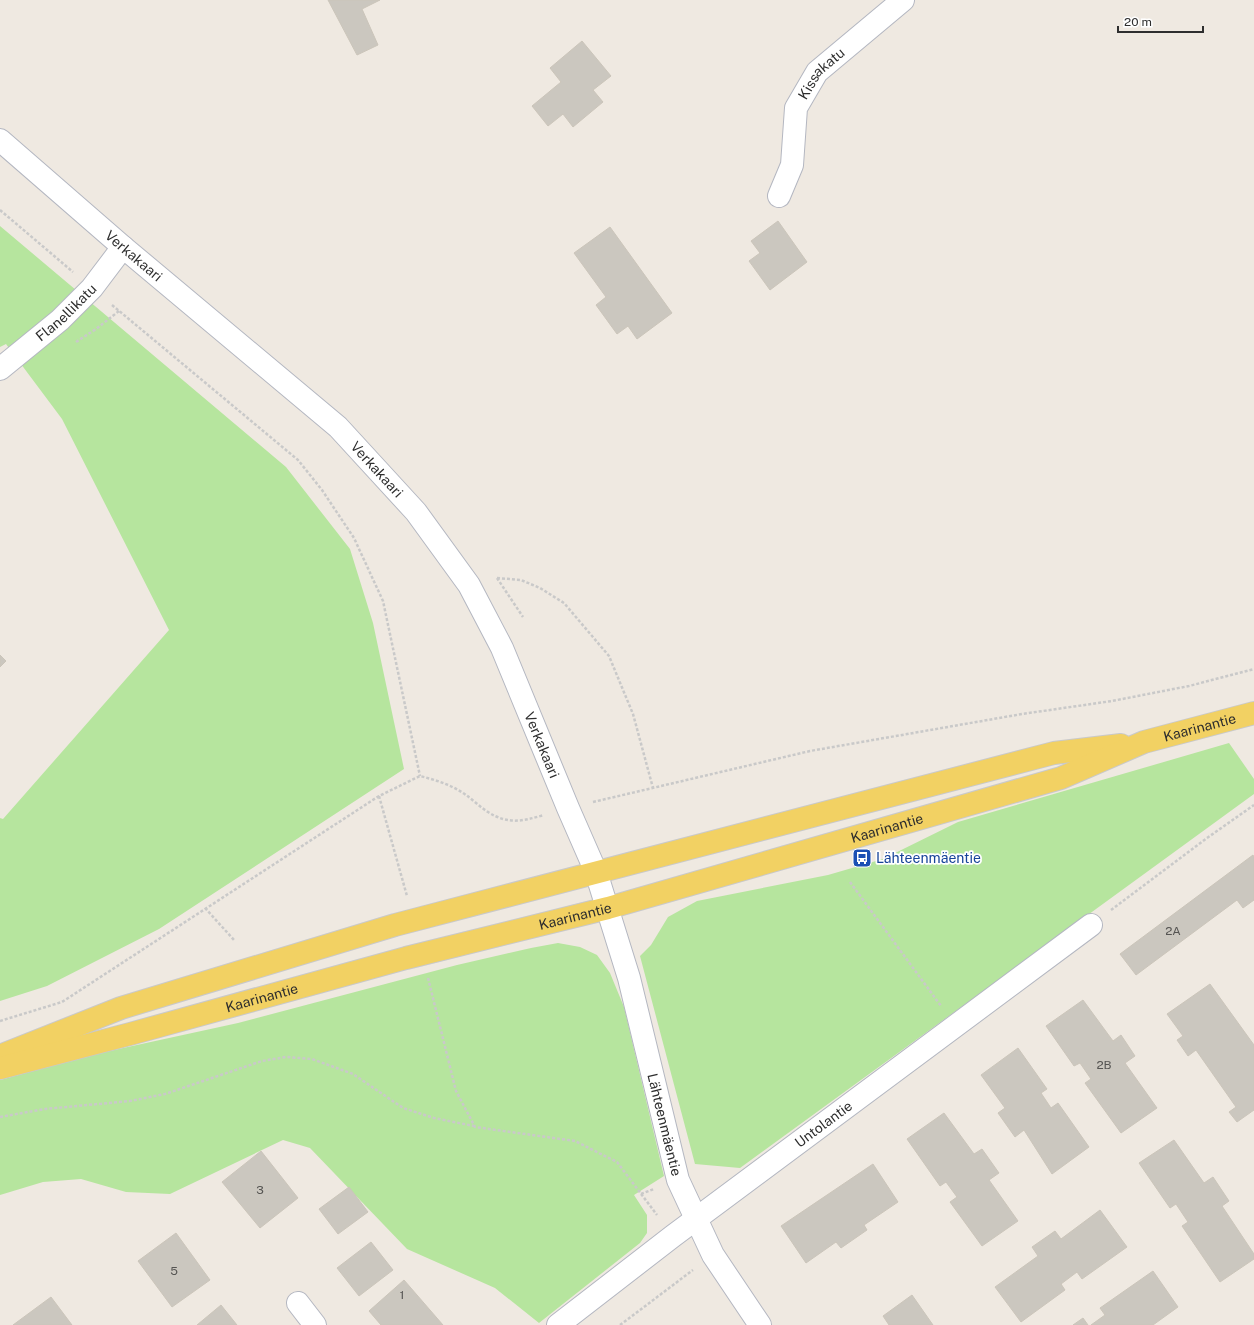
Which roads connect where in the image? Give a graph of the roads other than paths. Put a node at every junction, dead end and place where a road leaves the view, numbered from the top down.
1 (903, 0) edge
2 (0, 140) edge
3 (779, 196) dead end
4 (123, 247) junction
5 (0, 369) edge
6 (1254, 713) edge
7 (1144, 742) junction
8 (596, 872) junction
9 (608, 908) junction
10 (1091, 925) road end
11 (0, 1056) edge
12 (0, 1068) edge
13 (696, 1219) junction
14 (298, 1303) dead end
15 (315, 1325) edge
16 (558, 1325) edge
17 (760, 1325) edge

1 - 3 street, Kissakatu
2 - 4 street, Verkakaari
4 - 5 street, Flanellikatu
4 - 8 street, Verkakaari
6 - 7 main road, Kaarinantie
7 - 8 main road, Kaarinantie
7 - 9 main road, Kaarinantie
8 - 9 street, Verkakaari
8 - 11 main road, Kaarinantie
9 - 12 main road, Kaarinantie
9 - 13 street, Lähteenmäentie
10 - 13 street, Untolantie
13 - 16 street, Untolantie
13 - 17 street, Lähteenmäentie
14 - 15 street

